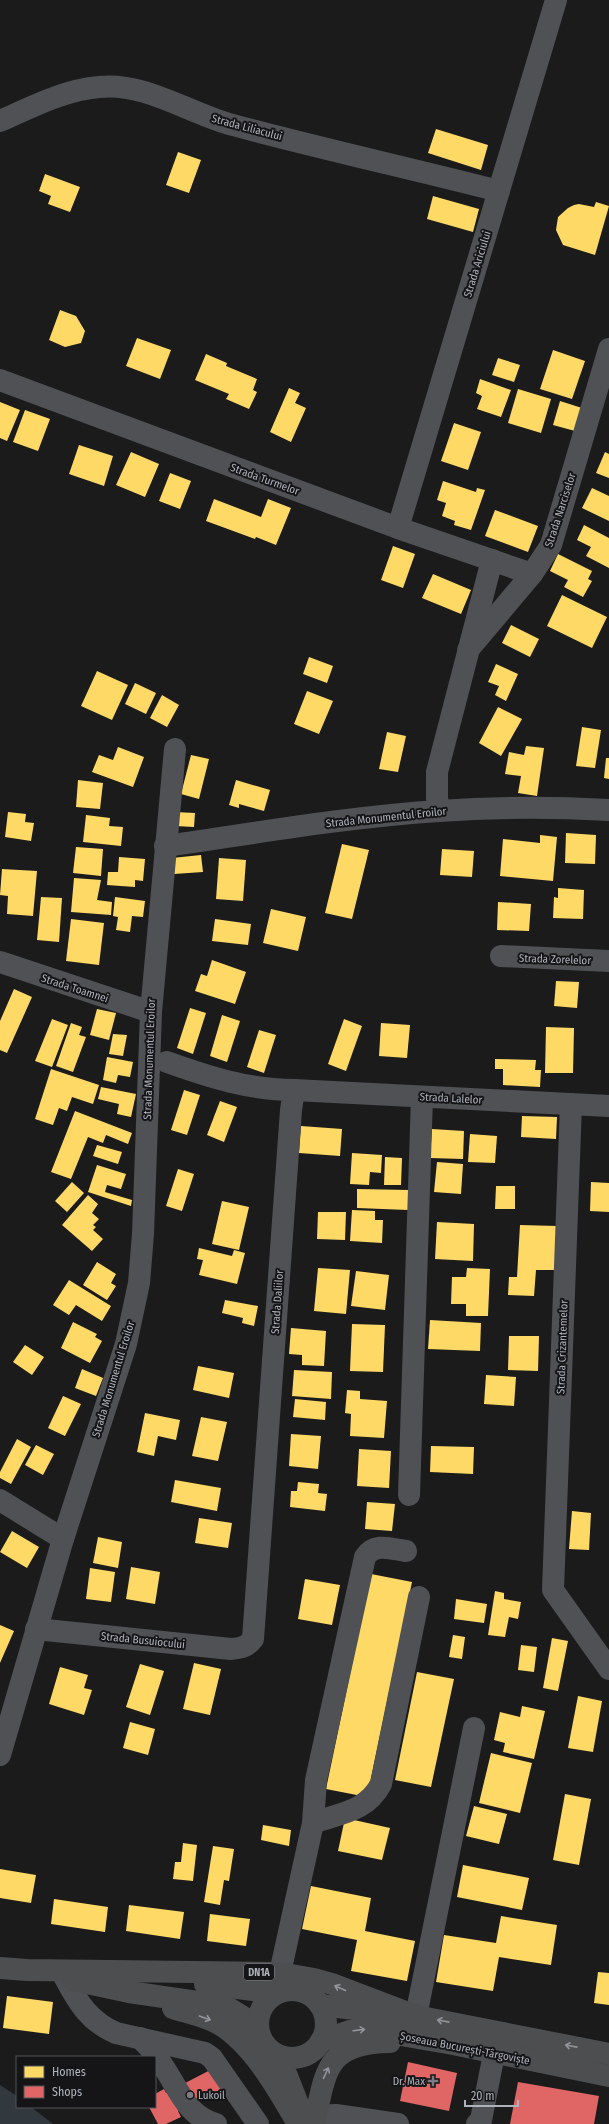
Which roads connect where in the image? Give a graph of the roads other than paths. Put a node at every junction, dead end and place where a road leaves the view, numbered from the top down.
1 (556, 0) edge
2 (0, 121) edge
3 (499, 191) junction
4 (609, 349) edge
5 (0, 380) edge
6 (398, 528) junction
7 (492, 560) junction
8 (532, 574) junction
9 (468, 650) junction
10 (175, 750) dead end
11 (609, 810) edge
12 (439, 811) junction
13 (165, 846) junction
14 (501, 956) dead end
15 (609, 961) edge
16 (0, 962) edge
17 (150, 1012) junction
18 (167, 1062) dead end
19 (294, 1090) junction
20 (422, 1097) junction
21 (571, 1104) junction
22 (609, 1106) edge
23 (409, 1495) dead end
24 (0, 1500) edge
25 (63, 1539) junction
26 (406, 1551) dead end
27 (419, 1598) dead end
28 (36, 1629) junction
29 (249, 1644) joint
30 (609, 1668) edge
31 (474, 1728) dead end
32 (0, 1755) edge
33 (313, 1823) junction
34 (0, 1968) edge
35 (27, 1970) junction
36 (65, 1978) junction
37 (279, 1983) junction
38 (129, 1992) junction
39 (320, 2005) junction
40 (416, 2016) junction
41 (259, 2034) junction
42 (140, 2038) junction
43 (433, 2040) junction
44 (317, 2046) junction
45 (275, 2054) junction
46 (494, 2054) junction
47 (609, 2054) edge
48 (609, 2076) edge
49 (308, 2122) edge
50 (216, 2124) edge
51 (258, 2124) edge
52 (398, 2124) edge
53 (477, 2124) edge

1 - 3 street, Strada Ariciului
2 - 3 street, Strada Liliacului
3 - 6 street, Strada Ariciului
4 - 8 street, Strada Narciselor
5 - 6 street, Strada Turmelor
6 - 7 street, Strada Turmelor
7 - 8 street, Strada Turmelor
7 - 9 street, Strada Narciselor
8 - 9 street, Strada Narciselor
9 - 12 street, Strada Narciselor
10 - 13 street, Strada Monumentul Eroilor
11 - 12 street, Strada Monumentul Eroilor
12 - 13 street, Strada Monumentul Eroilor
13 - 17 street, Strada Monumentul Eroilor
14 - 15 street, Strada Zorelelor
16 - 17 street, Strada Toamnei
17 - 25 street, Strada Monumentul Eroilor
18 - 19 street
19 - 20 street, Strada Lalelor
19 - 29 street, Strada Daliilor
20 - 21 street, Strada Lalelor
20 - 23 street
21 - 22 street, Strada Lalelor
21 - 30 street, Strada Crizantemelor
24 - 25 street
25 - 28 street, Strada Monumentul Eroilor
26 - 33 street
27 - 33 street
28 - 29 street, Strada Busuiocului
28 - 32 street, Strada Monumentul Eroilor
31 - 40 street
33 - 37 street
34 - 35 main road, Șoseaua București-Târgoviște / DN1A
35 - 36 main road, Șoseaua București-Târgoviște / DN1A
35 - 37 main road, Șoseaua București-Târgoviște / DN1A
36 - 38 main road, Șoseaua București-Târgoviște / DN1A
36 - 42 street
37 - 39 main road, DN1A
40 -> 37 main road, Șoseaua București-Târgoviște / DN1A
37 - 41 main road, DN1A
38 - 41 main road, Șoseaua București-Târgoviște / DN1A
38 -> 49 main road
39 - 40 main road, Șoseaua București-Târgoviște / DN1A
39 - 44 main road
47 -> 40 main road, Șoseaua București-Târgoviște / DN1A
41 - 45 main road, DN1A
42 - 50 street
42 - 51 street
44 -> 43 main road, Șoseaua București-Târgoviște
43 - 46 main road, Șoseaua București-Târgoviște
49 -> 43 main road
44 - 45 main road
44 - 49 main road
45 - 49 main road
46 - 48 main road, Șoseaua București-Târgoviște
46 - 53 street
49 - 52 street

